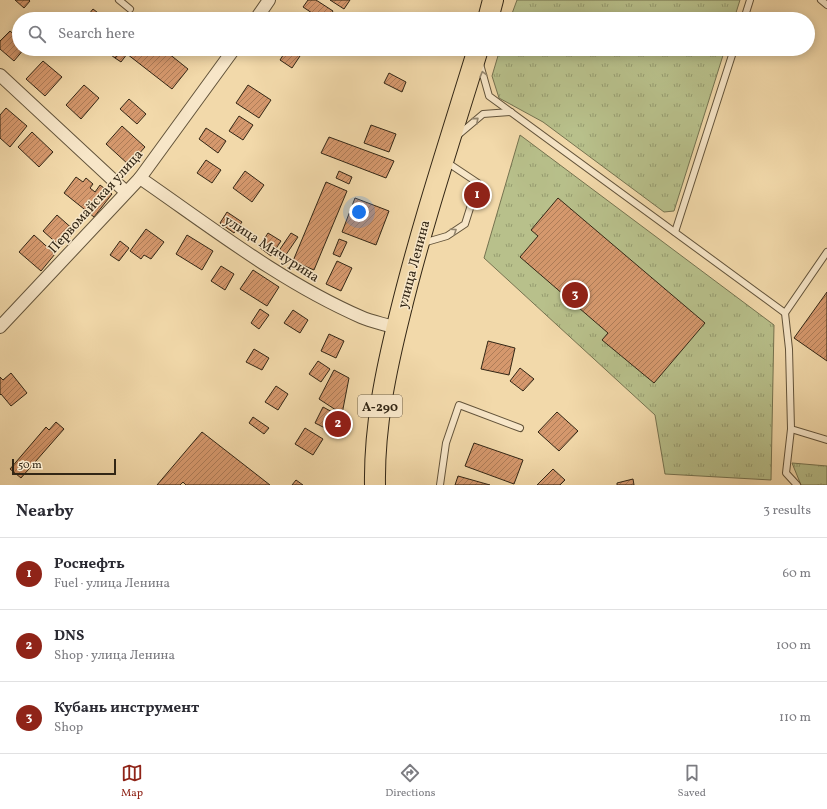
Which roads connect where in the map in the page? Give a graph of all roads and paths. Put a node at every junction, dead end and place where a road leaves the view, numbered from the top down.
1 (119, 0) edge
2 (269, 0) edge
3 (493, 0) edge
4 (750, 0) edge
5 (820, 0) edge
6 (827, 5) edge
7 (130, 9) dead end
8 (261, 12) edge
9 (490, 12) edge
10 (746, 12) edge
11 (229, 56) edge
12 (476, 56) edge
13 (479, 56) edge
14 (732, 56) edge
15 (0, 75) edge
16 (511, 112) junction
17 (446, 152) junction
18 (140, 178) junction
19 (126, 192) junction
20 (675, 232) junction
21 (418, 245) junction
22 (827, 252) edge
23 (785, 313) junction
24 (0, 327) edge
25 (396, 328) junction
26 (520, 428) dead end
27 (792, 429) junction
28 (827, 440) edge
29 (375, 485) edge
30 (440, 485) edge
31 (797, 485) edge

1 - 7 lane
2 - 8 street
3 - 9 highway
4 - 10 lane
5 - 6 lane
11 - 18 street, Первомайская улица
12 - 17 highway, улица Ленина / А-290
16 -> 13 lane
14 - 20 lane
15 - 19 street
17 -> 16 lane
16 - 20 lane
17 - 21 highway, улица Ленина / А-290
21 -> 17 lane
18 - 19 street, Первомайская улица
18 - 25 street, улица Мичурина
19 - 24 street, Первомайская улица
20 - 23 lane
21 - 25 highway, улица Ленина / А-290
22 - 23 lane
23 - 27 lane
25 - 29 highway, улица Ленина / А-290
26 - 30 lane
27 - 28 lane
27 - 31 lane

